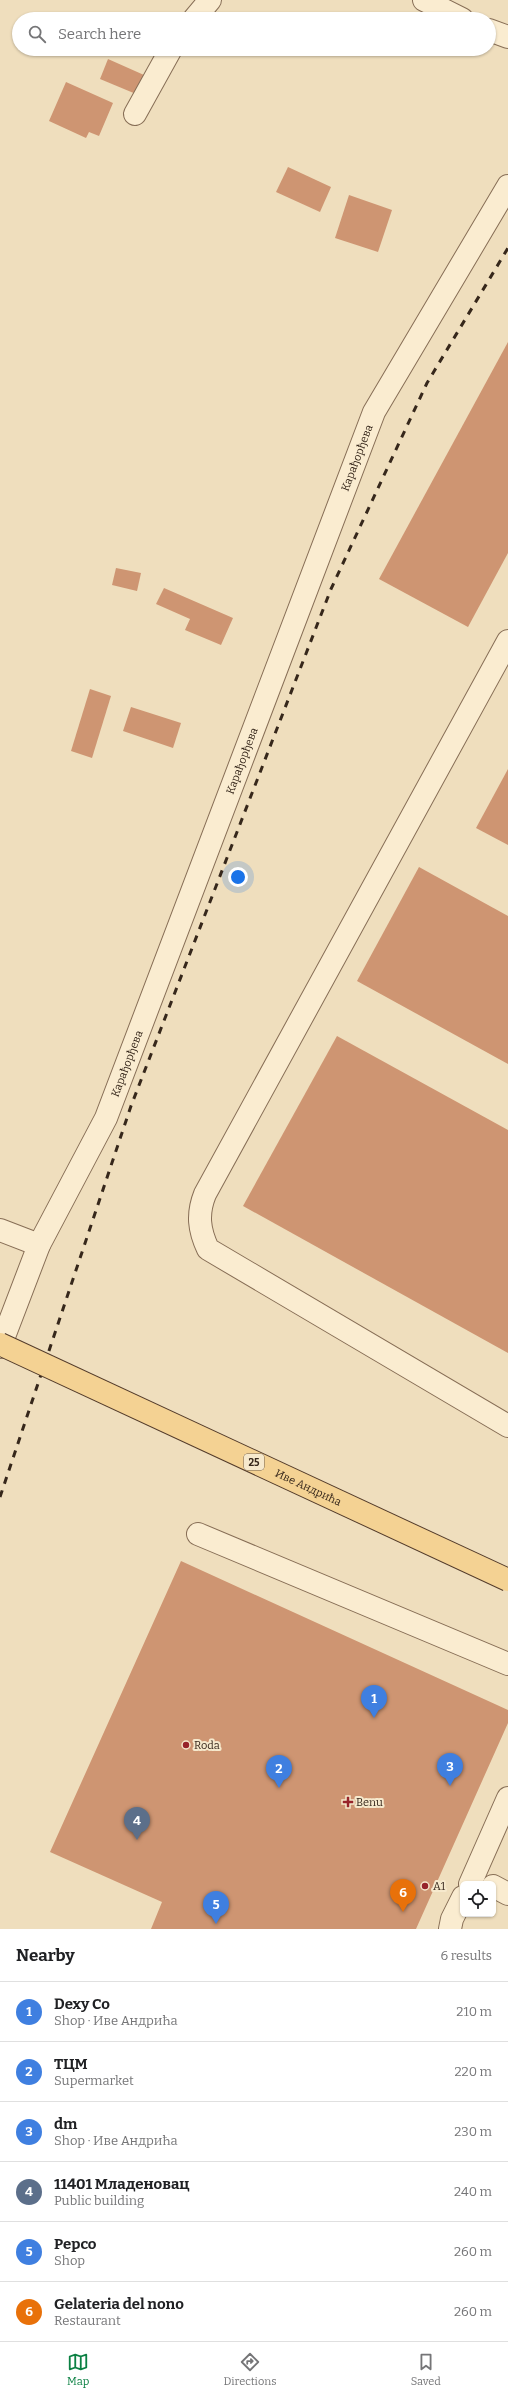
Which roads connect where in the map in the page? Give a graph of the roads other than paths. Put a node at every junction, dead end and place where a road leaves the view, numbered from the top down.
1 (210, 0) edge
2 (424, 0) edge
3 (200, 12) edge
4 (448, 12) edge
5 (496, 33) edge
6 (508, 37) edge
7 (167, 56) edge
8 (135, 114) dead end
9 (508, 186) edge
10 (508, 641) edge
11 (0, 1230) edge
12 (39, 1245) junction
13 (0, 1346) edge
14 (508, 1426) edge
15 (198, 1534) dead end
16 (508, 1580) edge
17 (508, 1664) edge
18 (508, 1798) edge
19 (503, 1820) edge
20 (477, 1881) edge
21 (496, 1888) edge
22 (508, 1894) edge
23 (460, 1903) edge
24 (450, 1929) edge

1 - 3 street
2 - 4 street
5 - 6 street
7 - 8 street
9 - 12 street, Карађорђева
10 - 14 street
11 - 12 street
12 - 13 street, Карађорђева
13 - 16 main road, Иве Андрића / 25, bridge
15 - 17 street
18 - 19 street
19 - 20 street
21 - 22 street
23 - 24 street

